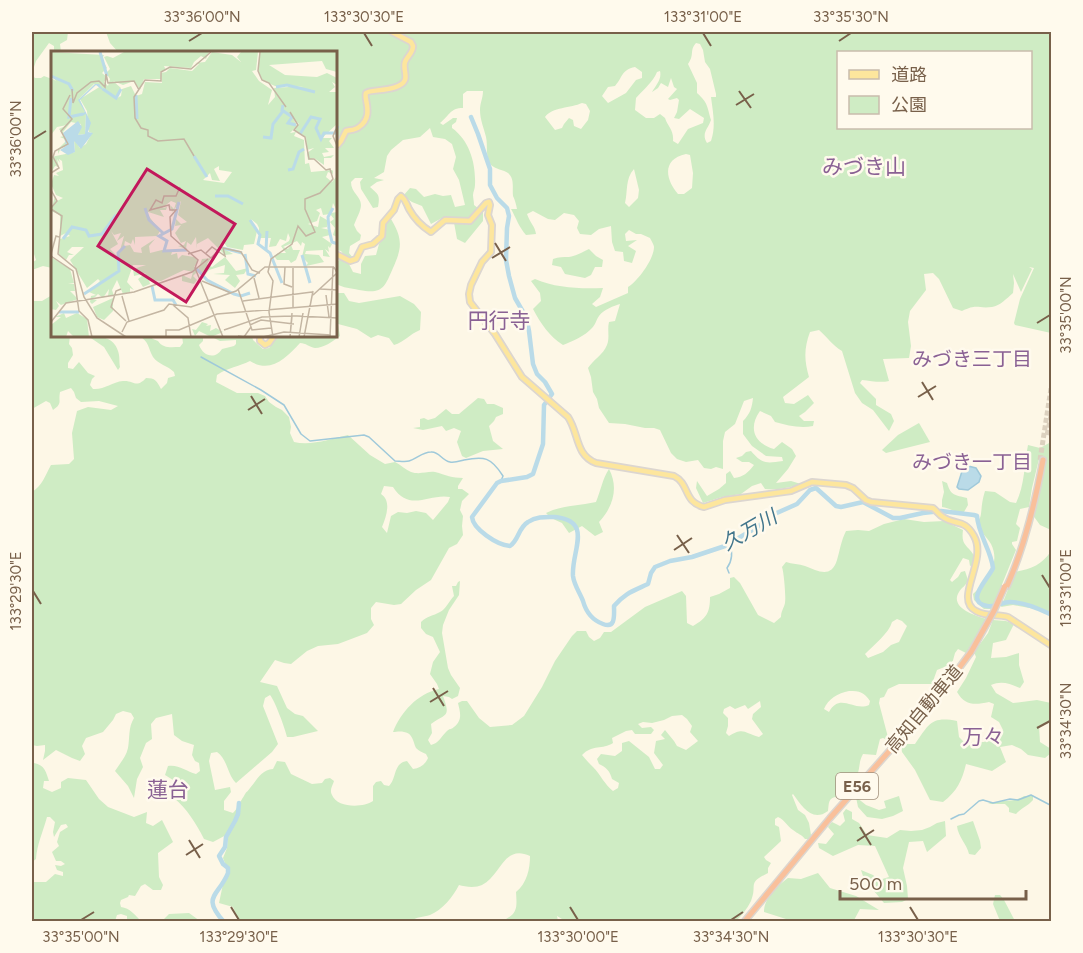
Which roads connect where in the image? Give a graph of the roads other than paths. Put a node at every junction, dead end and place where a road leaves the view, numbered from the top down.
1 (392, 32) edge
2 (338, 145) edge
3 (338, 255) edge
4 (260, 338) edge
5 (272, 338) edge
6 (1042, 460) tunnel mouth
7 (1052, 646) edge
8 (745, 921) edge

1 - 2 main road
3 - 7 main road
4 - 5 main road
6 - 8 highway, 高知自動車道 / E56, bridge

